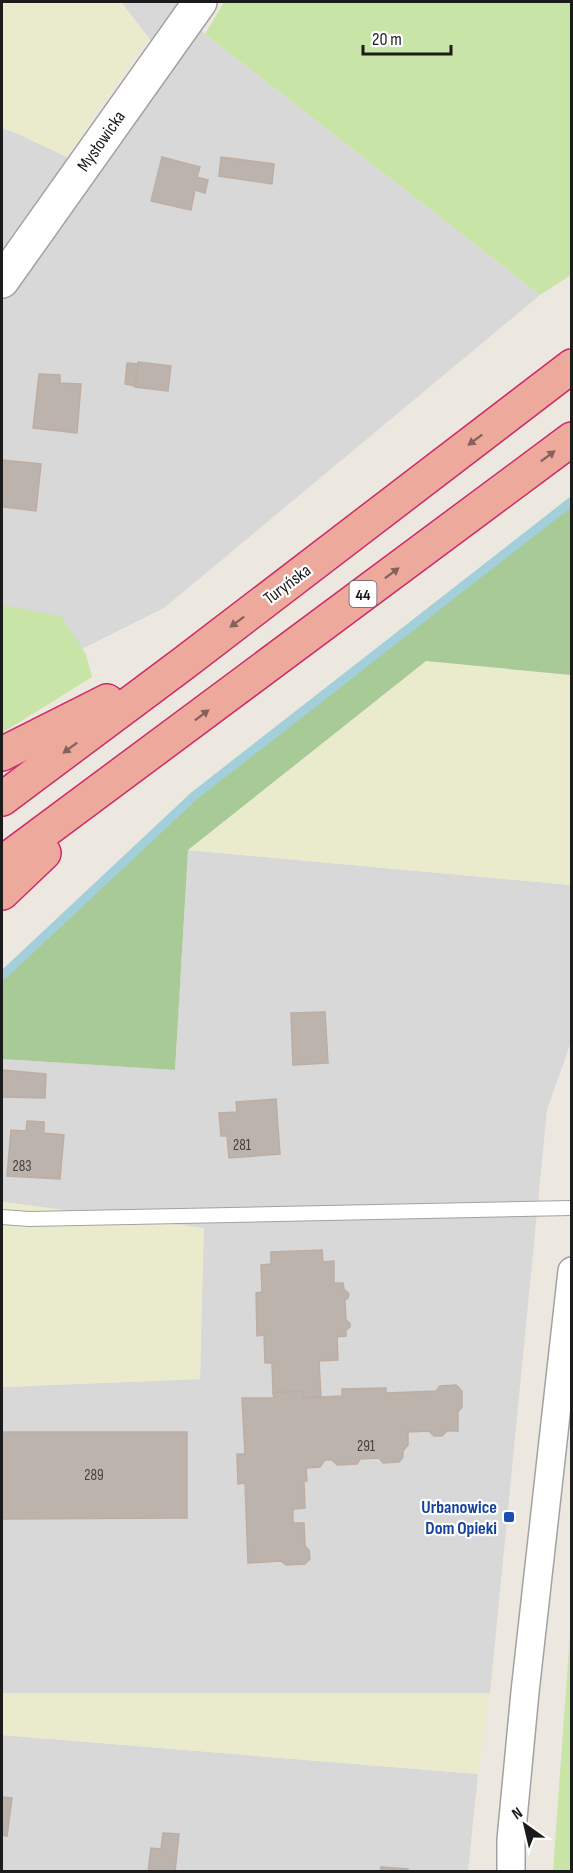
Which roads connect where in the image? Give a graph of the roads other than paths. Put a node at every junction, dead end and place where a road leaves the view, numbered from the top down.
1 (200, 2) edge
2 (2, 281) edge
3 (572, 366) edge
4 (572, 439) edge
5 (184, 663) junction
6 (155, 750) junction
7 (2, 754) edge
8 (2, 800) edge
9 (2, 864) edge
10 (2, 893) edge
11 (572, 1208) edge
12 (2, 1217) edge
13 (572, 1271) edge
14 (511, 1840) junction
15 (503, 1872) edge
16 (511, 1872) edge

1 - 2 street, Mysłowicka
3 -> 5 highway, Turyńska
6 -> 4 highway, 44
5 - 7 highway
5 -> 8 highway, Turyńska
6 - 9 highway, 44
6 - 10 highway
11 - 12 lane
13 - 14 street
14 - 15 street
14 - 16 street

